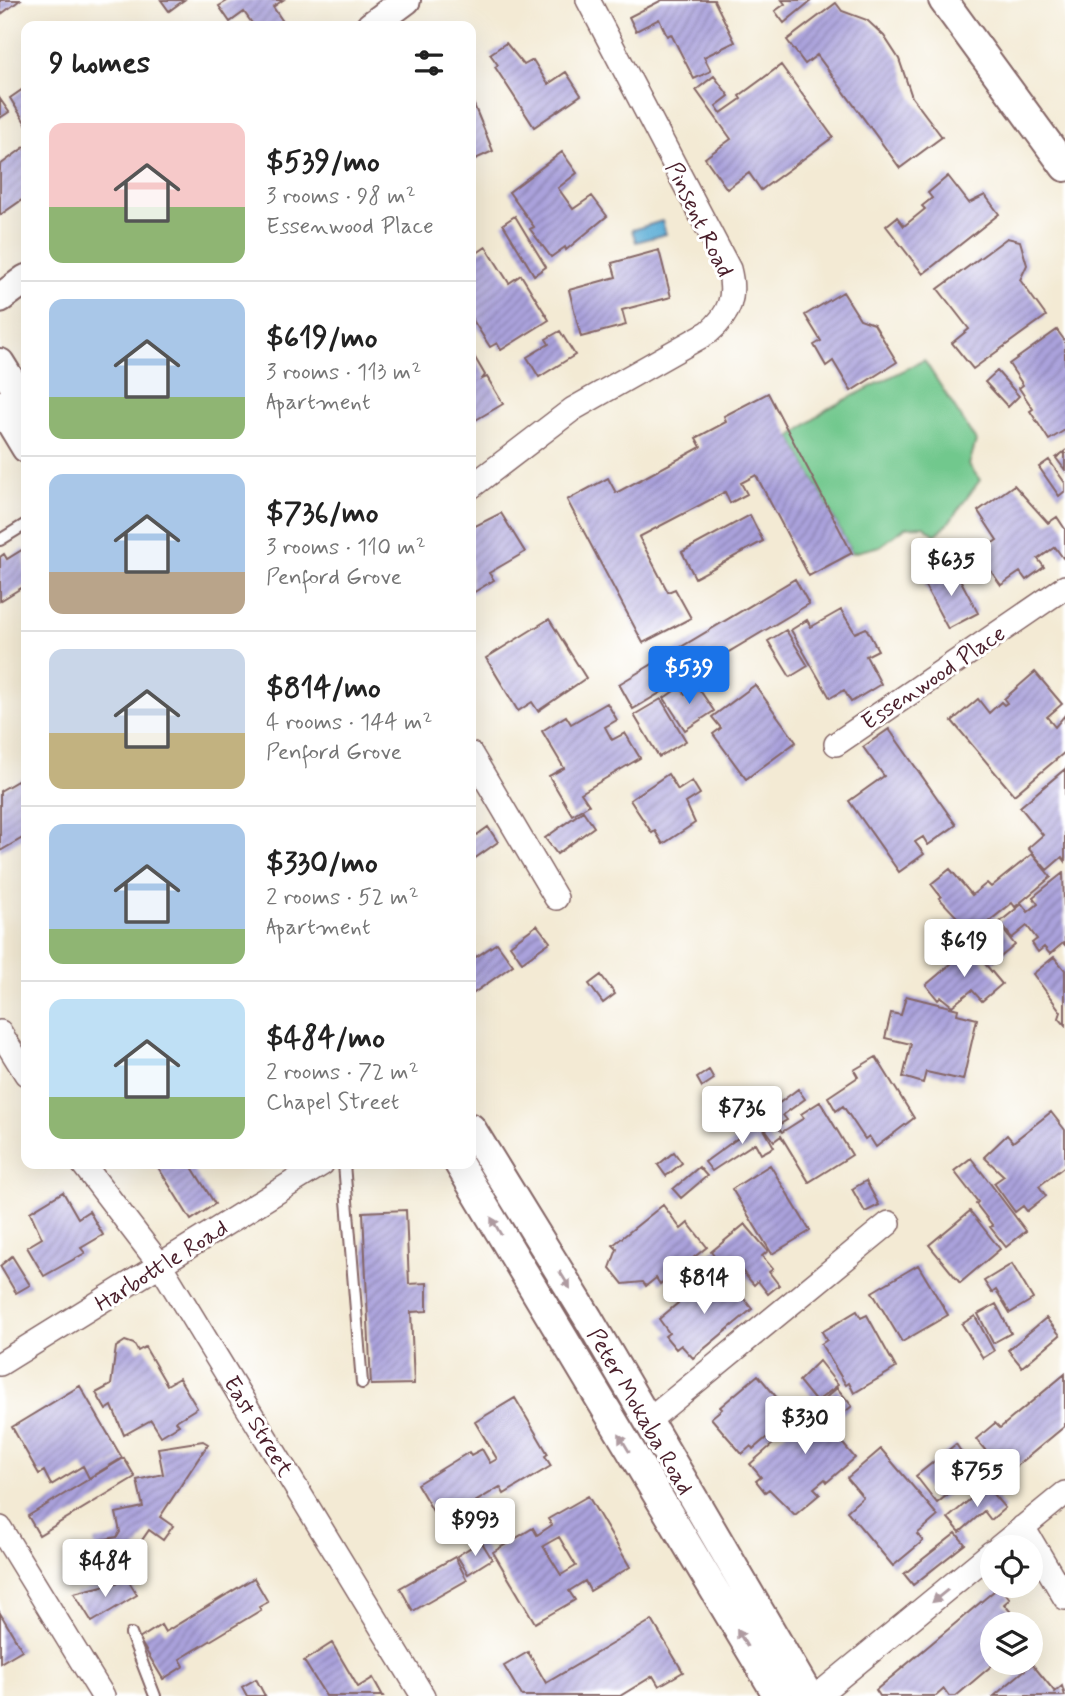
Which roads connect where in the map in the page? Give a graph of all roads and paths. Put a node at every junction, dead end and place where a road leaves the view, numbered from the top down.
1 (407, 0) edge
2 (588, 0) edge
3 (943, 0) edge
4 (377, 21) edge
5 (1065, 167) edge
6 (21, 283) edge
7 (0, 298) edge
8 (0, 363) edge
9 (9, 411) edge
10 (21, 437) edge
11 (476, 483) edge
12 (21, 527) edge
13 (0, 540) edge
14 (1065, 587) edge
15 (836, 744) dead end
16 (476, 762) edge
17 (556, 898) dead end
18 (0, 1032) edge
19 (21, 1066) edge
20 (476, 1136) edge
21 (87, 1169) edge
22 (314, 1169) edge
23 (344, 1169) edge
24 (462, 1169) edge
25 (889, 1223) dead end
26 (548, 1253) junction
27 (161, 1266) junction
28 (524, 1274) junction
29 (0, 1364) edge
30 (362, 1382) dead end
31 (648, 1420) junction
32 (1065, 1493) edge
33 (1023, 1527) junction
34 (0, 1528) edge
35 (1013, 1535) edge
36 (980, 1562) edge
37 (1065, 1598) edge
38 (131, 1634) dead end
39 (103, 1696) edge
40 (155, 1696) edge
41 (423, 1696) edge
42 (778, 1696) edge
43 (809, 1696) edge
44 (817, 1696) edge

1 - 4 street
2 - 11 street, Pinsent Road
3 - 5 street
6 - 7 street
8 - 9 street
9 - 10 street
12 - 13 lane
14 - 15 street, Essenwood Place
16 - 17 street
18 - 19 street
20 - 26 street, Peter Mokaba Road
21 - 27 street, East Street
22 - 27 street, Harbottle Road
23 - 30 lane
28 -> 24 street, Peter Mokaba Road
25 - 31 street
26 - 28 street
26 -> 31 street, Peter Mokaba Road
27 - 29 street, Harbottle Road
27 - 41 street, East Street
42 -> 28 street, Peter Mokaba Road
31 - 43 street, Peter Mokaba Road
32 - 33 street
33 - 35 street
33 - 37 street
34 - 39 street
36 -> 44 street
38 - 40 lane

